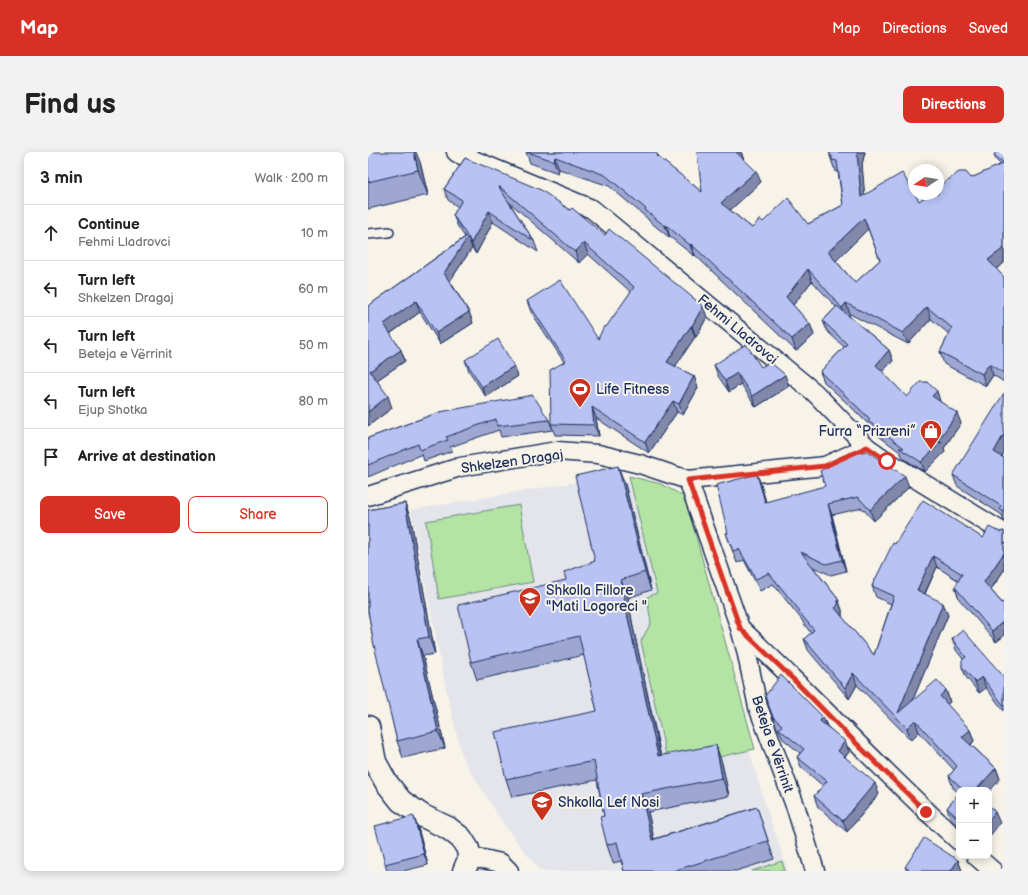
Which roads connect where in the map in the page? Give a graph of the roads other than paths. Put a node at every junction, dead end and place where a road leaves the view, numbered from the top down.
1 (456, 152) edge
2 (389, 232) dead end
3 (368, 234) edge
4 (867, 447) junction
5 (688, 480) junction
6 (368, 496) edge
7 (1004, 533) edge
8 (740, 628) junction
9 (368, 727) edge
10 (956, 838) edge
11 (979, 859) edge
12 (466, 865) edge
13 (510, 871) edge
14 (815, 871) edge
15 (993, 871) edge

1 - 4 street, Fehmi Lladrovci
2 - 3 lane
4 - 5 street, Shkelzen Dragaj
4 - 7 street, Fehmi Lladrovci
5 - 6 street, Shkelzen Dragaj
5 - 8 street, Beteja e Vërrinit
8 - 10 street
8 - 14 street, Beteja e Vërrinit
9 - 12 street
11 - 15 street
12 - 13 street

